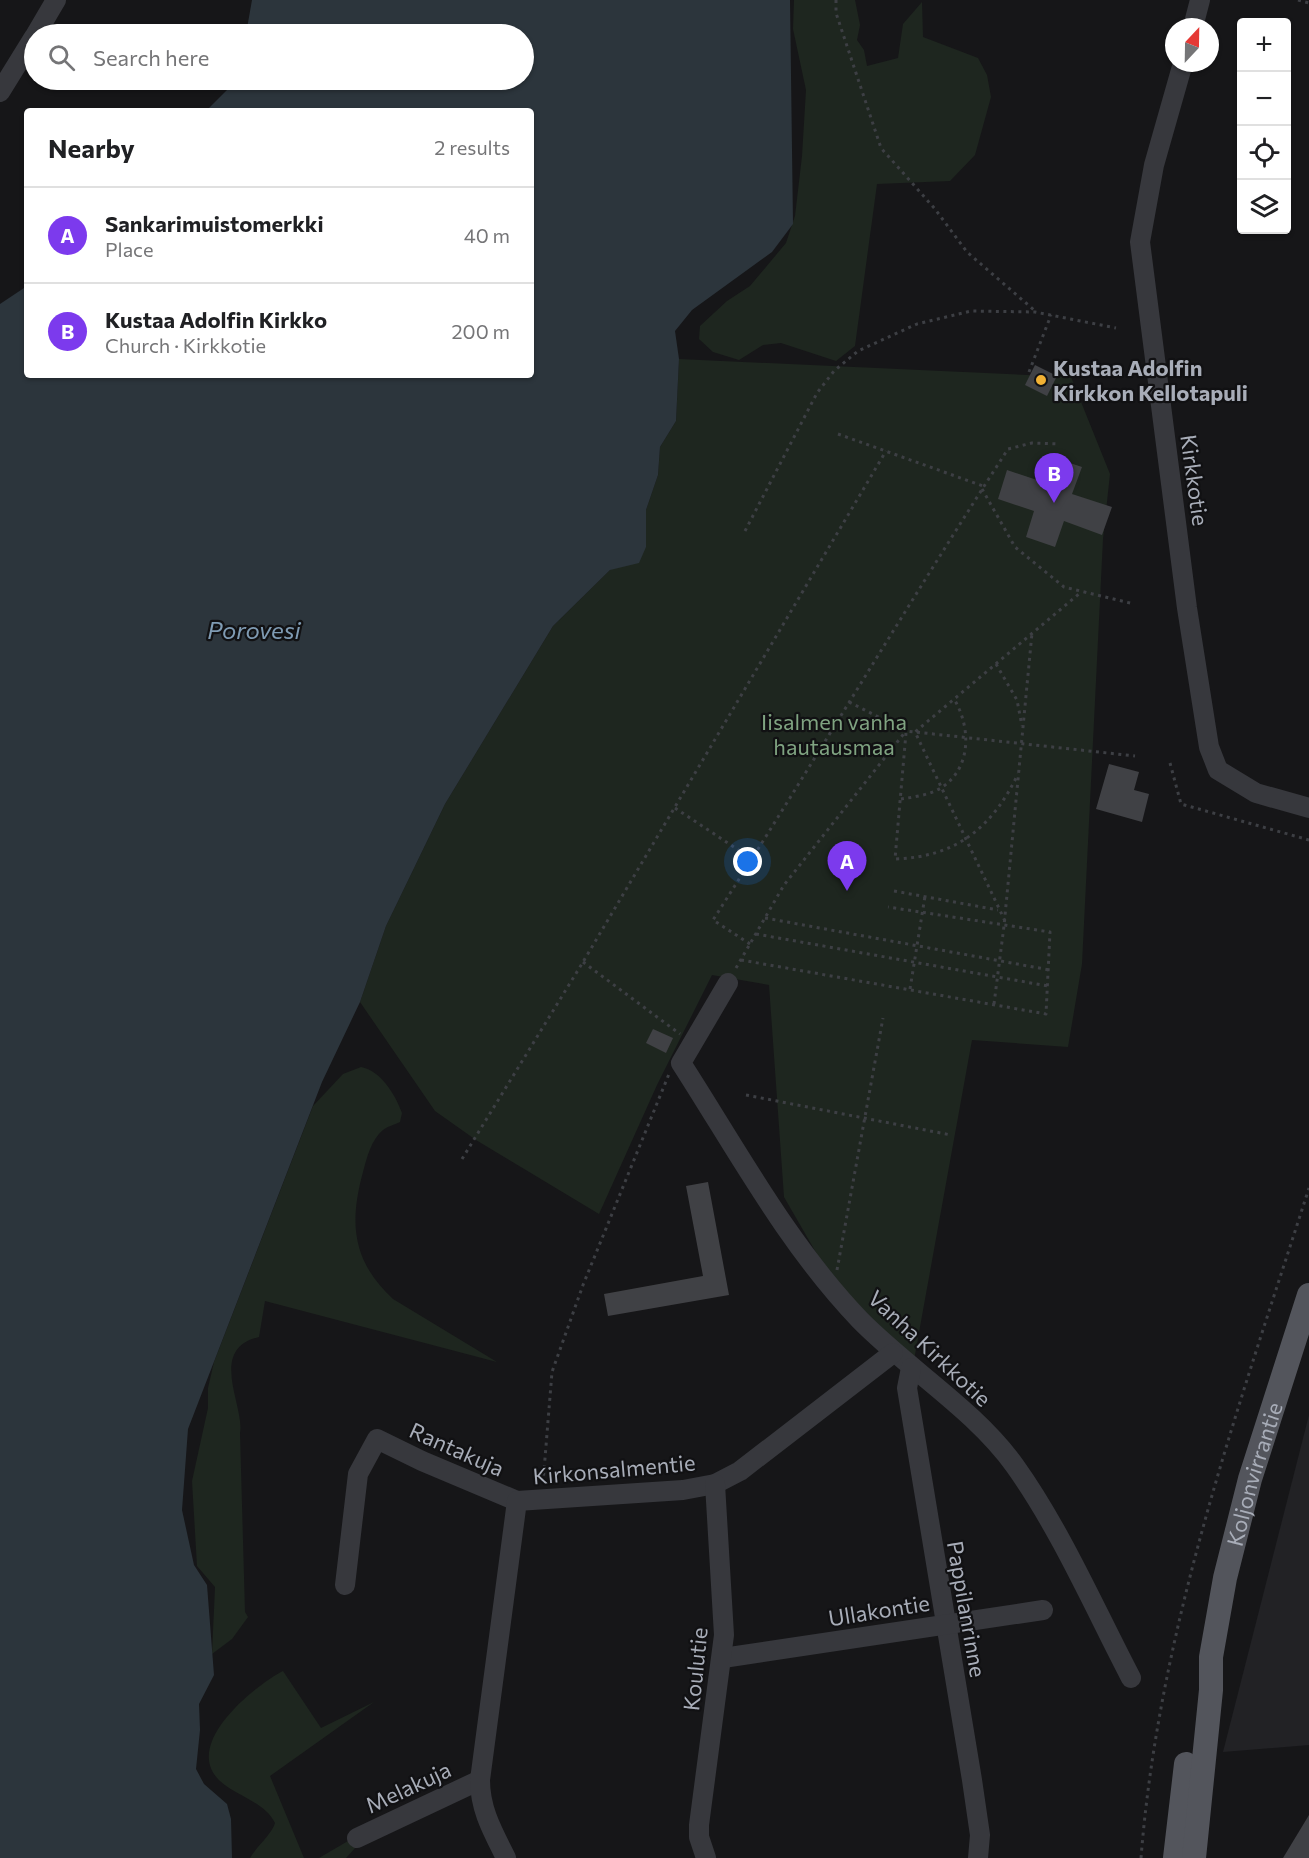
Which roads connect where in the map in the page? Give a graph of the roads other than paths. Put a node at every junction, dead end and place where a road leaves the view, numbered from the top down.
1 (56, 0) edge
2 (1200, 0) edge
3 (1195, 18) edge
4 (42, 24) edge
5 (24, 54) edge
6 (1180, 72) edge
7 (0, 93) edge
8 (1309, 808) edge
9 (728, 983) road end
10 (1309, 1295) edge
11 (893, 1353) junction
12 (911, 1368) junction
13 (715, 1484) junction
14 (517, 1501) junction
15 (345, 1585) dead end
16 (1043, 1610) dead end
17 (945, 1624) junction
18 (1211, 1657) junction
19 (723, 1658) junction
20 (1131, 1678) dead end
21 (480, 1780) junction
22 (357, 1838) dead end
23 (506, 1858) edge
24 (706, 1858) edge
25 (978, 1858) edge
26 (1175, 1858) edge
27 (1194, 1858) edge

1 - 4 street
2 - 3 street
5 - 7 street
6 - 8 street, Kirkkotie
9 - 11 street, Vanha Kirkkotie
10 - 18 main road, Koljonvirrantie
11 - 12 street, Vanha Kirkkotie
11 - 13 street, Kirkonsalmentie
12 - 17 street, Pappilanrinne
12 - 20 street, Vanha Kirkkotie
13 - 14 street, Kirkonsalmentie
13 - 19 street, Koulutie
14 - 15 street, Rantakuja
14 - 21 street, Kirkonsalmentie
16 - 17 street, Ullakontie
17 - 19 street, Ullakontie
17 - 25 street, Pappilanrinne
18 - 26 main road, Koljonvirrantie
18 - 27 main road, Koljonvirrantie
19 - 24 street, Koulutie
21 - 22 street, Melakuja
21 - 23 street, Kirkonsalmentie

